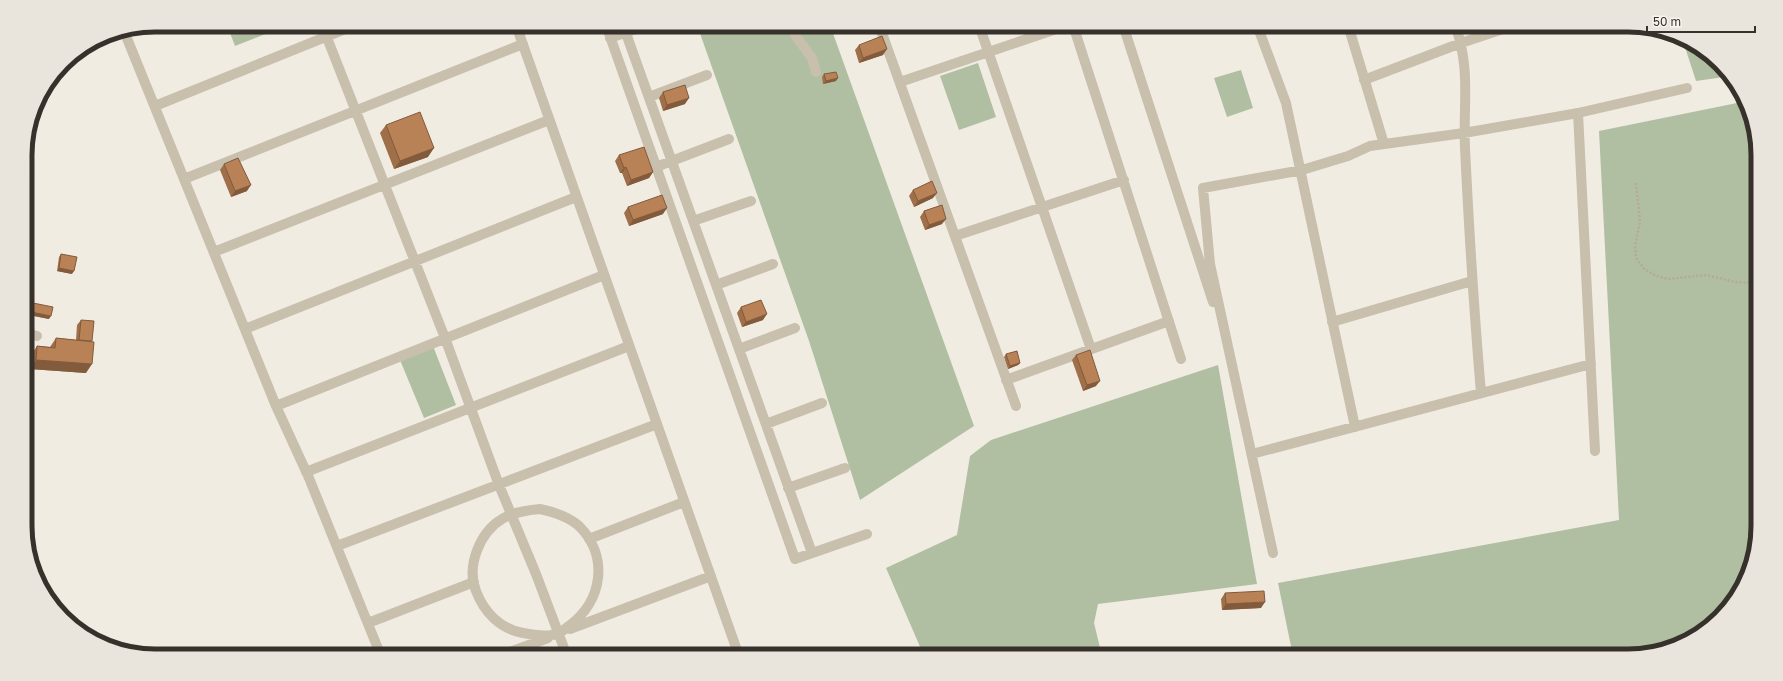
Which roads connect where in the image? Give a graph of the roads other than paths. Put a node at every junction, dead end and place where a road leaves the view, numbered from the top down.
1 (325, 32) edge
2 (339, 32) edge
3 (519, 32) edge
4 (608, 32) edge
5 (620, 32) edge
6 (626, 32) edge
7 (794, 32) edge
8 (882, 32) edge
9 (981, 32) edge
10 (1047, 32) edge
11 (1075, 32) edge
12 (1125, 32) edge
13 (1261, 32) edge
14 (1350, 32) edge
15 (1457, 32) edge
16 (1494, 32) edge
17 (126, 35) edge
18 (327, 37) junction
19 (610, 38) junction
20 (1461, 43) junction
21 (523, 44) junction
22 (988, 52) junction
23 (816, 72) dead end
24 (707, 75) dead end
25 (1364, 80) junction
26 (900, 82) junction
27 (1688, 88) dead end
28 (649, 97) junction
29 (155, 106) junction
30 (356, 111) junction
31 (1578, 113) junction
32 (549, 120) junction
33 (1464, 133) junction
34 (728, 139) dead end
35 (1384, 144) junction
36 (672, 161) junction
37 (656, 168) junction
38 (1302, 170) junction
39 (184, 179) junction
40 (1124, 180) junction
41 (385, 184) junction
42 (576, 197) junction
43 (751, 201) dead end
44 (1042, 207) junction
45 (693, 221) junction
46 (955, 236) junction
47 (214, 252) junction
48 (415, 261) junction
49 (773, 264) dead end
50 (604, 276) junction
51 (1472, 280) junction
52 (716, 285) junction
53 (1169, 321) junction
54 (1332, 322) junction
55 (795, 328) dead end
56 (245, 329) junction
57 (32, 335) edge
58 (37, 336) dead end
59 (446, 338) junction
60 (629, 346) junction
61 (739, 348) junction
62 (1091, 349) junction
63 (1230, 353) junction
64 (1181, 359) dead end
65 (1591, 364) junction
66 (1006, 380) junction
67 (1481, 393) junction
68 (822, 403) dead end
69 (276, 406) junction
70 (1016, 406) dead end
71 (471, 408) junction
72 (657, 424) junction
73 (766, 424) junction
74 (1355, 427) junction
75 (1595, 451) dead end
76 (1252, 454) junction
77 (845, 468) dead end
78 (306, 472) junction
79 (499, 484) junction
80 (788, 488) junction
81 (684, 502) junction
82 (511, 515) junction
83 (867, 534) dead end
84 (589, 539) junction
85 (337, 546) junction
86 (812, 553) junction
87 (1273, 553) dead end
88 (711, 576) junction
89 (474, 582) junction
90 (368, 623) junction
91 (559, 633) junction
92 (378, 649) edge
93 (517, 649) edge
94 (565, 649) edge
95 (737, 649) edge

1 - 18 street
2 - 18 street
3 - 21 street
4 - 19 street
5 - 19 street
6 - 28 street
7 - 23 street
8 - 26 street
9 - 22 street
10 - 22 street
11 - 40 street
12 - 63 street
13 - 38 street
14 - 25 street
15 - 20 street
16 - 20 street
17 - 29 street
18 - 29 street
18 - 30 street
19 - 37 street
20 - 25 street
20 - 33 street
21 - 30 street
21 - 32 street
22 - 26 street
22 - 44 street
24 - 28 street
25 - 35 street
26 - 46 street
27 - 31 street
28 - 36 street
29 - 39 street
30 - 39 street
30 - 41 street
31 - 33 street
31 - 65 street
32 - 41 street
32 - 42 street
33 - 35 street
33 - 51 street
34 - 36 street
35 - 38 street
36 - 37 street
36 - 45 street
37 - 86 street
38 - 54 street
38 - 63 street
39 - 47 street
40 - 44 street
40 - 53 street
41 - 47 street
41 - 48 street
42 - 48 street
42 - 50 street
43 - 45 street
44 - 46 street
44 - 62 street
45 - 52 street
46 - 66 street
47 - 56 street
48 - 56 street
48 - 59 street
49 - 52 street
50 - 59 street
50 - 60 street
51 - 54 street
51 - 67 street
52 - 61 street
53 - 62 street
53 - 64 street
54 - 74 street
55 - 61 street
56 - 69 street
57 - 58 street
59 - 69 street
59 - 71 street
60 - 71 street
60 - 72 street
61 - 73 street
62 - 66 street
63 - 76 street
65 - 67 street
65 - 75 street
66 - 70 street
67 - 74 street
68 - 73 street
69 - 78 street
71 - 78 street
71 - 79 street
72 - 79 street
72 - 81 street
73 - 80 street
74 - 76 street
76 - 87 street
77 - 80 street
78 - 85 street
79 - 82 street
79 - 85 street
80 - 86 street
81 - 84 street
81 - 88 street
82 - 84 street
82 - 89 street
82 - 91 street
83 - 86 street
84 - 91 street
85 - 90 street
88 - 91 street
88 - 95 street
89 - 90 street
89 - 91 street
90 - 92 street
91 - 93 street
91 - 94 street

